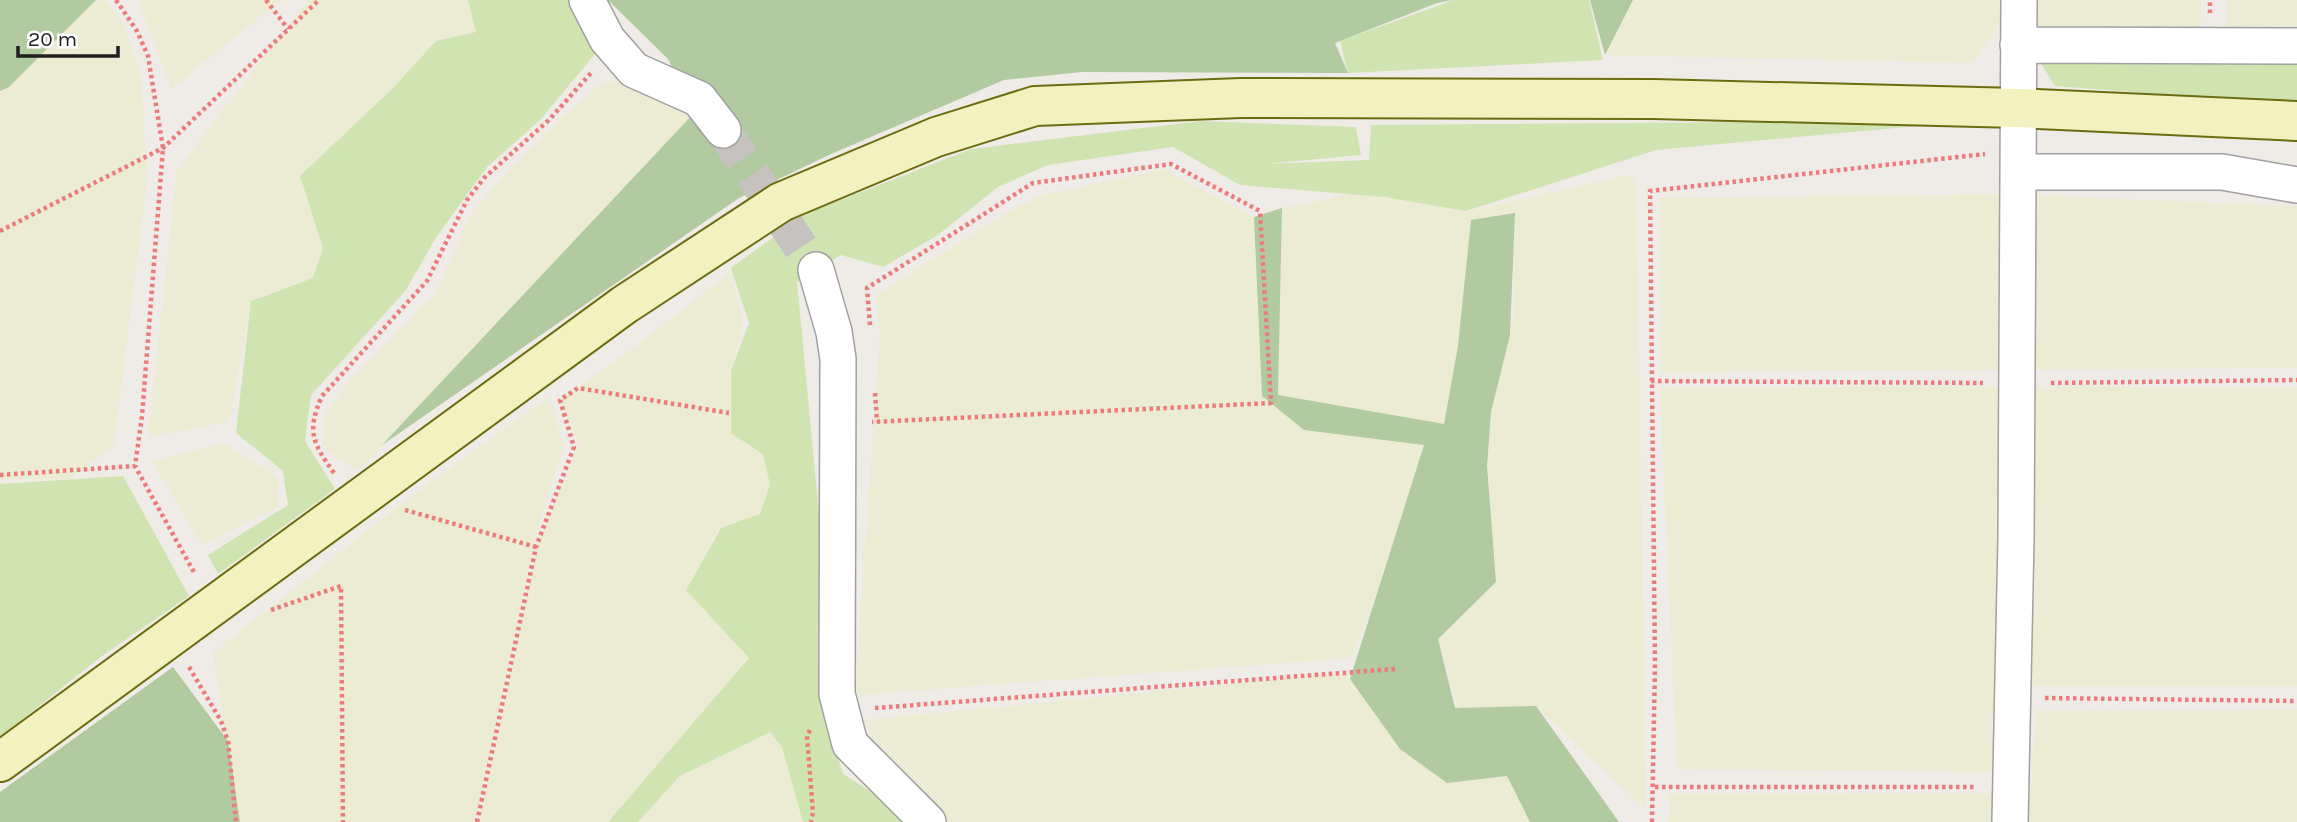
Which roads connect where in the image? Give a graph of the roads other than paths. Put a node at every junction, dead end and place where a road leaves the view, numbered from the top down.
1 (587, 0) edge
2 (2019, 0) edge
3 (2018, 45) junction
4 (2297, 46) edge
5 (2018, 108) junction
6 (2297, 121) edge
7 (723, 130) tunnel mouth
8 (2019, 161) junction
9 (2297, 186) edge
10 (816, 271) tunnel mouth
11 (0, 762) edge
12 (928, 822) edge
13 (2010, 822) edge

1 - 7 street
2 - 3 street
3 - 4 street
3 - 5 street
5 - 6 street
5 - 8 street
5 - 11 street
8 - 9 street
8 - 13 street
10 - 12 street

